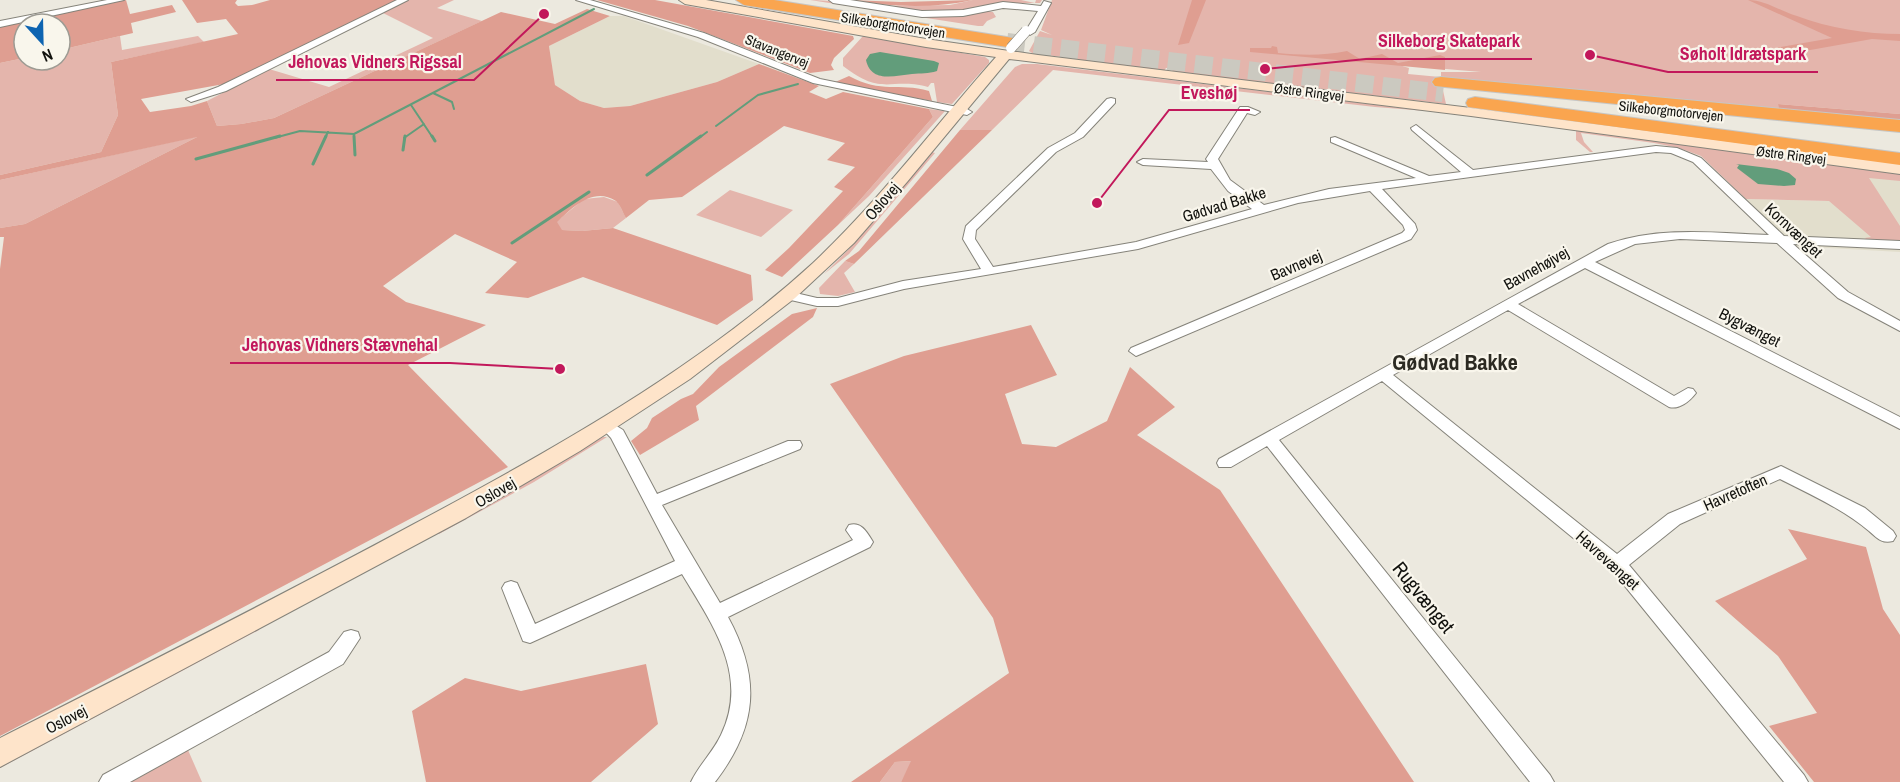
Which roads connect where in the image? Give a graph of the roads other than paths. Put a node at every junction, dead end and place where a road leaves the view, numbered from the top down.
1 (120, 0) edge
2 (404, 0) edge
3 (580, 0) edge
4 (685, 0) edge
5 (744, 0) edge
6 (781, 0) edge
7 (833, 0) edge
8 (1046, 4) edge
9 (0, 24) edge
10 (1016, 44) junction
11 (1442, 90) junction
12 (191, 99) dead end
13 (1111, 101) dead end
14 (963, 111) junction
15 (1255, 112) dead end
16 (1900, 126) edge
17 (1416, 128) dead end
18 (1900, 137) edge
19 (1335, 140) dead end
20 (1900, 145) edge
21 (1673, 150) joint
22 (1900, 159) edge
23 (1143, 162) dead end
24 (1214, 166) junction
25 (1900, 169) edge
26 (1469, 173) junction
27 (1426, 179) junction
28 (1372, 186) junction
29 (1262, 210) junction
30 (1780, 240) junction
31 (1900, 245) edge
32 (1584, 262) junction
33 (989, 271) junction
34 (787, 295) junction
35 (1508, 304) junction
36 (1900, 327) edge
37 (1136, 351) dead end
38 (1383, 374) junction
39 (1688, 393) dead end
40 (1900, 424) edge
41 (607, 425) junction
42 (1270, 439) junction
43 (794, 445) dead end
44 (1225, 463) dead end
45 (653, 502) junction
46 (855, 530) dead end
47 (1887, 536) dead end
48 (686, 564) junction
49 (1617, 564) junction
50 (511, 588) dead end
51 (716, 614) junction
52 (351, 638) dead end
53 (0, 753) edge
54 (110, 782) edge
55 (702, 782) edge
56 (1543, 782) edge
57 (1797, 782) edge

1 - 9 street
2 - 12 street
3 - 14 street, Stavangervej
4 - 10 main road, Østre Ringvej
5 - 10 highway, Silkeborgmotorvejen
6 - 10 highway, Silkeborgmotorvejen
7 - 8 street
8 - 10 street
10 - 14 main road, Oslovej
10 - 25 main road, Østre Ringvej
11 - 16 highway
11 - 18 highway, Silkeborgmotorvejen
11 - 20 highway, Silkeborgmotorvejen
11 - 22 highway
13 - 33 street
14 - 34 main road, Oslovej
15 - 24 street
17 - 26 street
19 - 27 street
21 - 26 street, Gødvad Bakke
21 - 30 street, Kornvænget
23 - 24 street
24 - 29 street
26 - 27 street, Gødvad Bakke
27 - 28 street, Gødvad Bakke
28 - 29 street, Gødvad Bakke
28 - 37 street, Bavnevej
29 - 33 street, Gødvad Bakke
30 - 31 street, Bavnehøjvej
30 - 32 street, Bavnehøjvej
30 - 36 street, Kornvænget
32 - 35 street, Bavnehøjvej
32 - 40 street, Bygvænget
33 - 34 street, Gødvad Bakke
34 - 41 main road, Oslovej
35 - 38 street, Bavnehøjvej
35 - 39 street
38 - 42 street, Bavnehøjvej
38 - 49 street, Havrevænget
41 - 45 street
41 - 53 main road, Oslovej
42 - 44 street, Bavnehøjvej
42 - 56 street, Rugvænget
43 - 45 street
45 - 48 street
46 - 51 street
47 - 49 street, Havretoften
48 - 50 street
48 - 51 street
49 - 57 street, Havrevænget
51 - 55 street
52 - 54 street

